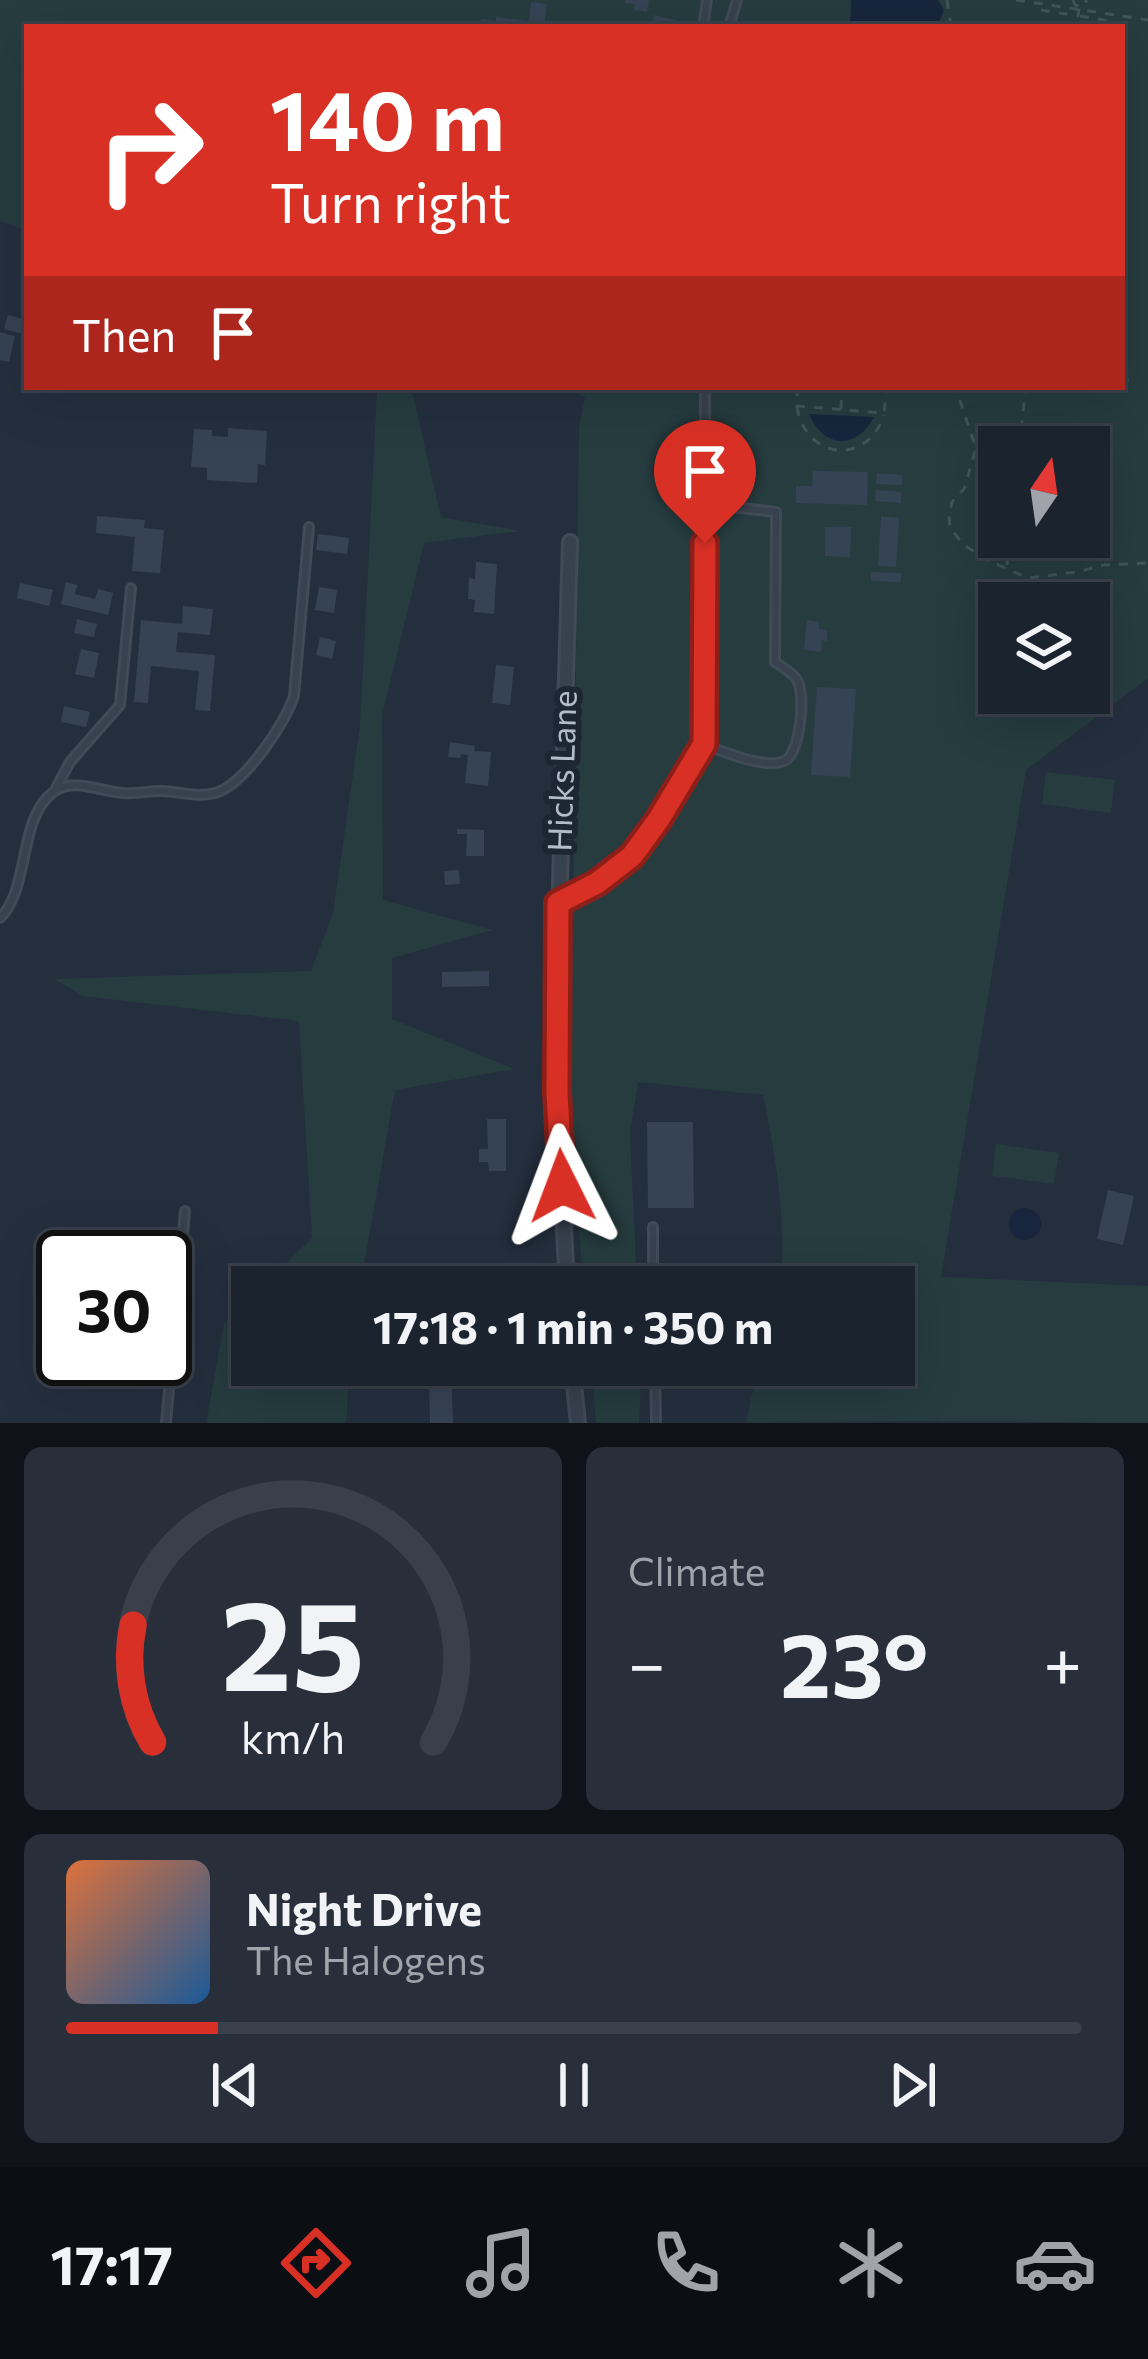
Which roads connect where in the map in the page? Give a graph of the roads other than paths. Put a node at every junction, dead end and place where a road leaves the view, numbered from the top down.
1 (705, 390) edge
2 (706, 504) junction
3 (309, 527) dead end
4 (570, 542) dead end
5 (130, 588) dead end
6 (704, 744) junction
7 (54, 792) junction
8 (558, 903) junction
9 (0, 918) edge
10 (185, 1210) dead end
11 (653, 1228) dead end
12 (566, 1266) edge
13 (653, 1266) edge
14 (574, 1386) edge
15 (655, 1386) edge
16 (166, 1423) edge
17 (578, 1423) edge
18 (656, 1423) edge

1 - 2 lane
2 - 6 lane
2 - 6 lane
3 - 7 lane
4 - 8 street, Hicks Lane
5 - 7 lane
6 - 8 lane
7 - 9 lane
8 - 12 street, Hicks Lane
10 - 16 lane
11 - 13 lane
14 - 17 street
15 - 18 lane

